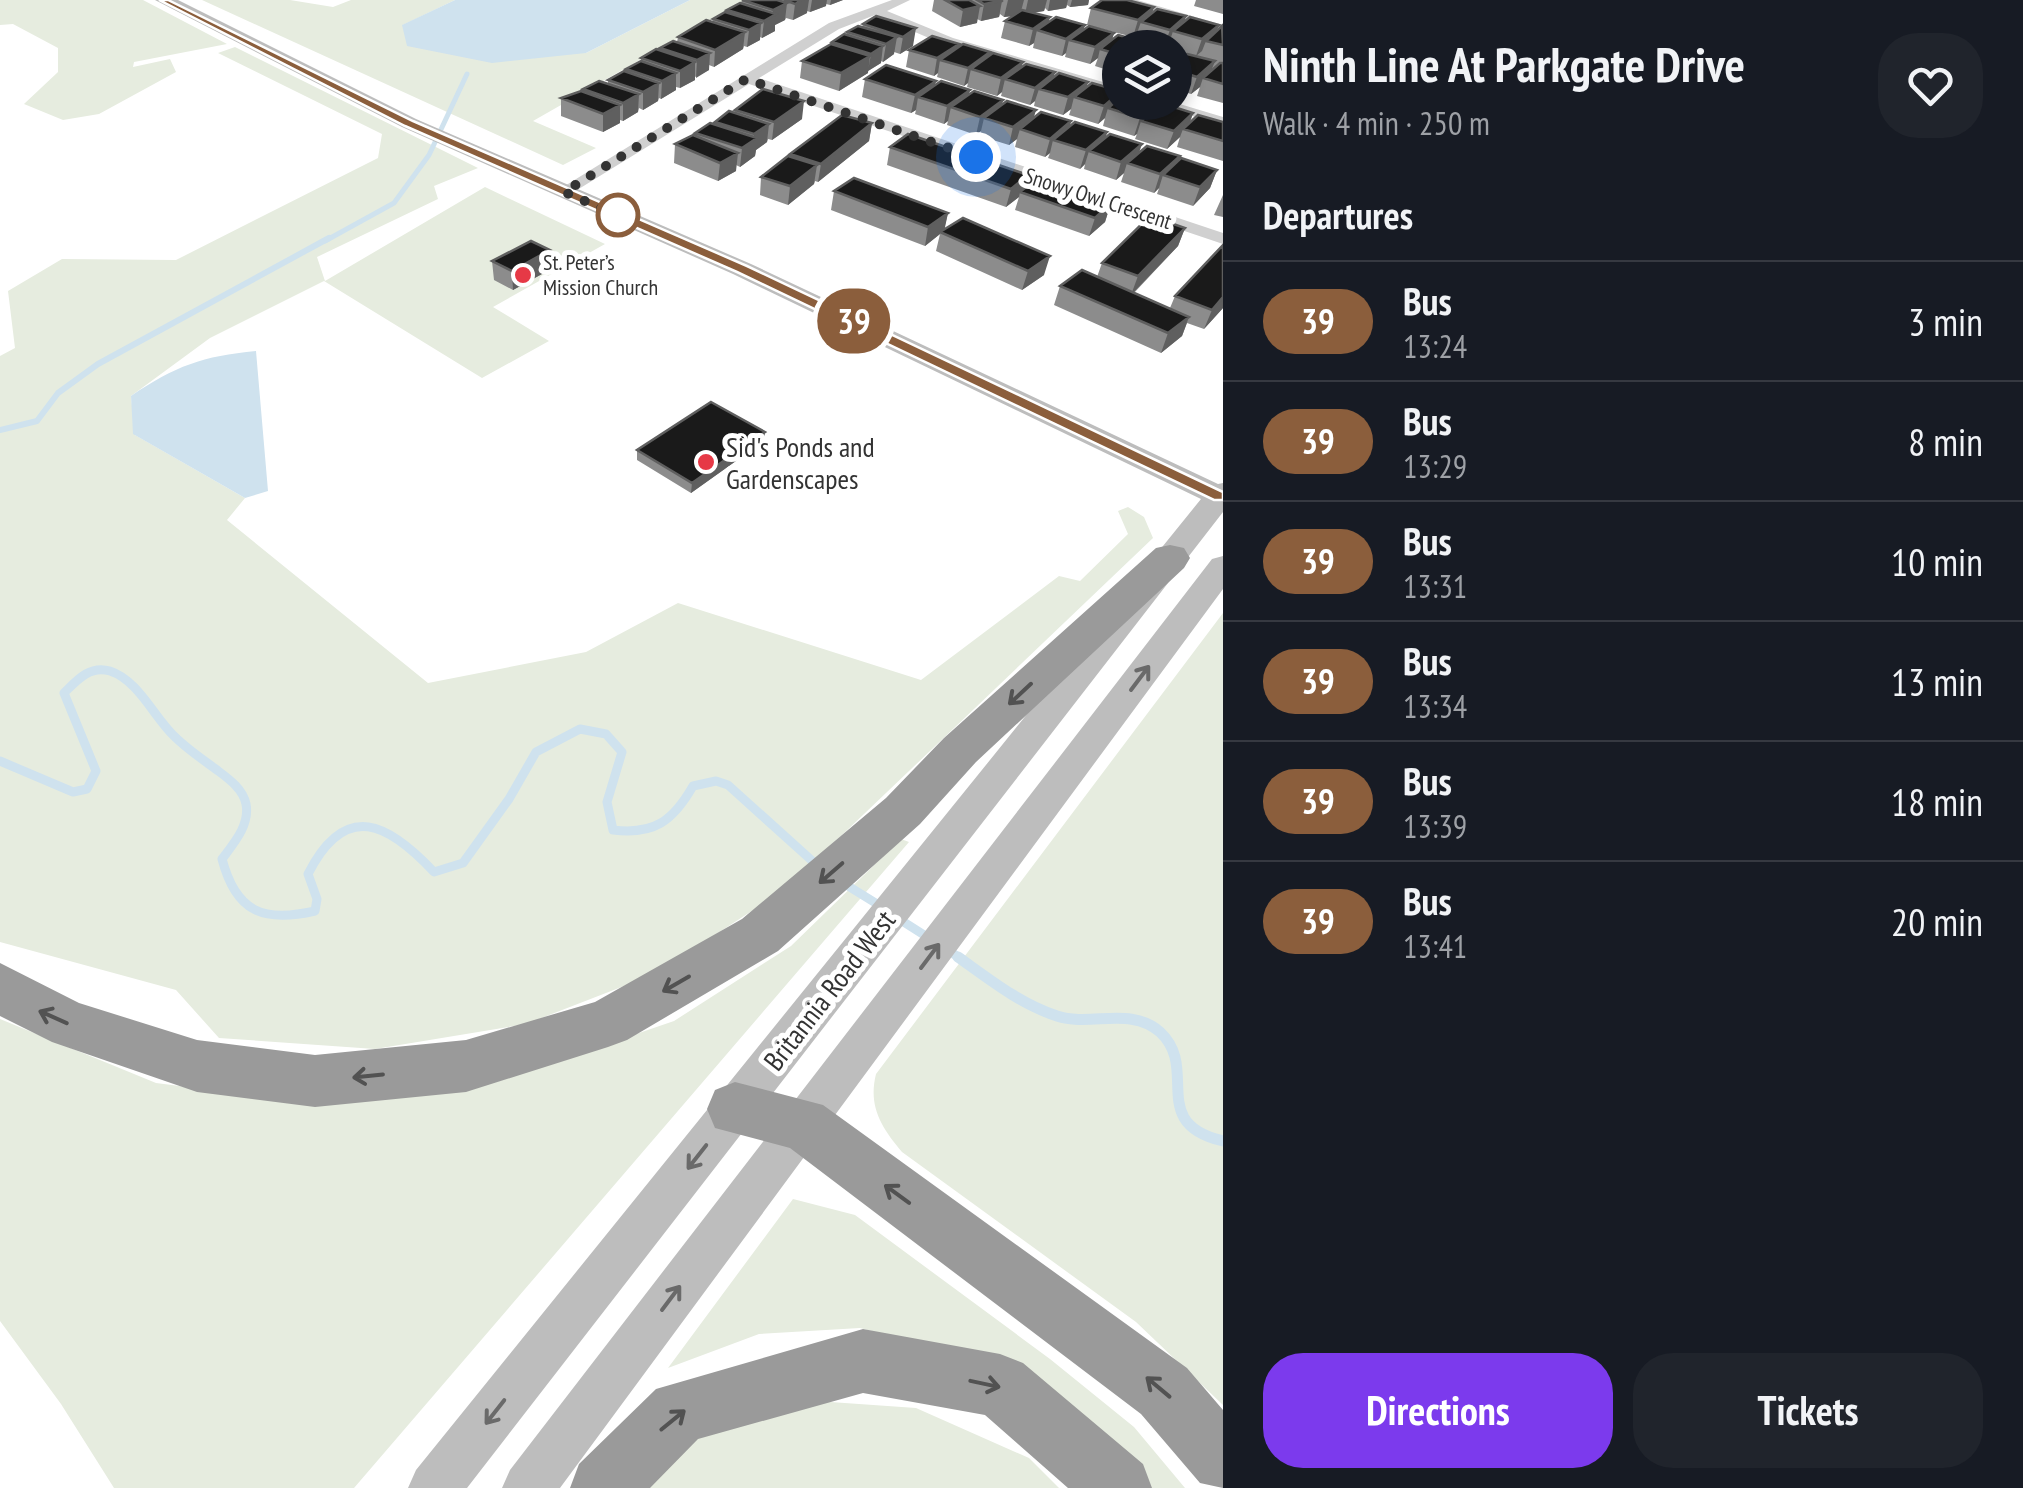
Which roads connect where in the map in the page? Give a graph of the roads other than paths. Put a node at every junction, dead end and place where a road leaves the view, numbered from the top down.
1 (164, 0) edge
2 (904, 0) edge
3 (1123, 0) edge
4 (873, 10) junction
5 (1223, 29) edge
6 (746, 79) junction
7 (1102, 87) edge
8 (1192, 113) edge
9 (1223, 122) edge
10 (564, 192) junction
11 (1223, 239) edge
12 (1222, 496) edge
13 (1170, 558) junction
14 (1223, 567) edge
15 (0, 986) edge
16 (735, 1109) junction
17 (803, 1124) junction
18 (1223, 1460) edge
19 (434, 1488) edge
20 (528, 1488) edge
21 (603, 1488) edge
22 (1119, 1488) edge

1 - 10 main road
2 - 4 street
3 - 5 street
4 - 6 street
4 - 7 street
6 - 10 street
6 - 11 street, Snowy Owl Crescent
8 - 9 street
10 - 12 main road
12 - 13 main road, Britannia Road West
13 -> 15 highway
13 - 16 main road, Britannia Road West
17 -> 14 main road
16 - 17 highway
16 -> 19 main road, Britannia Road West
18 -> 17 highway
20 -> 17 main road
21 -> 22 highway

